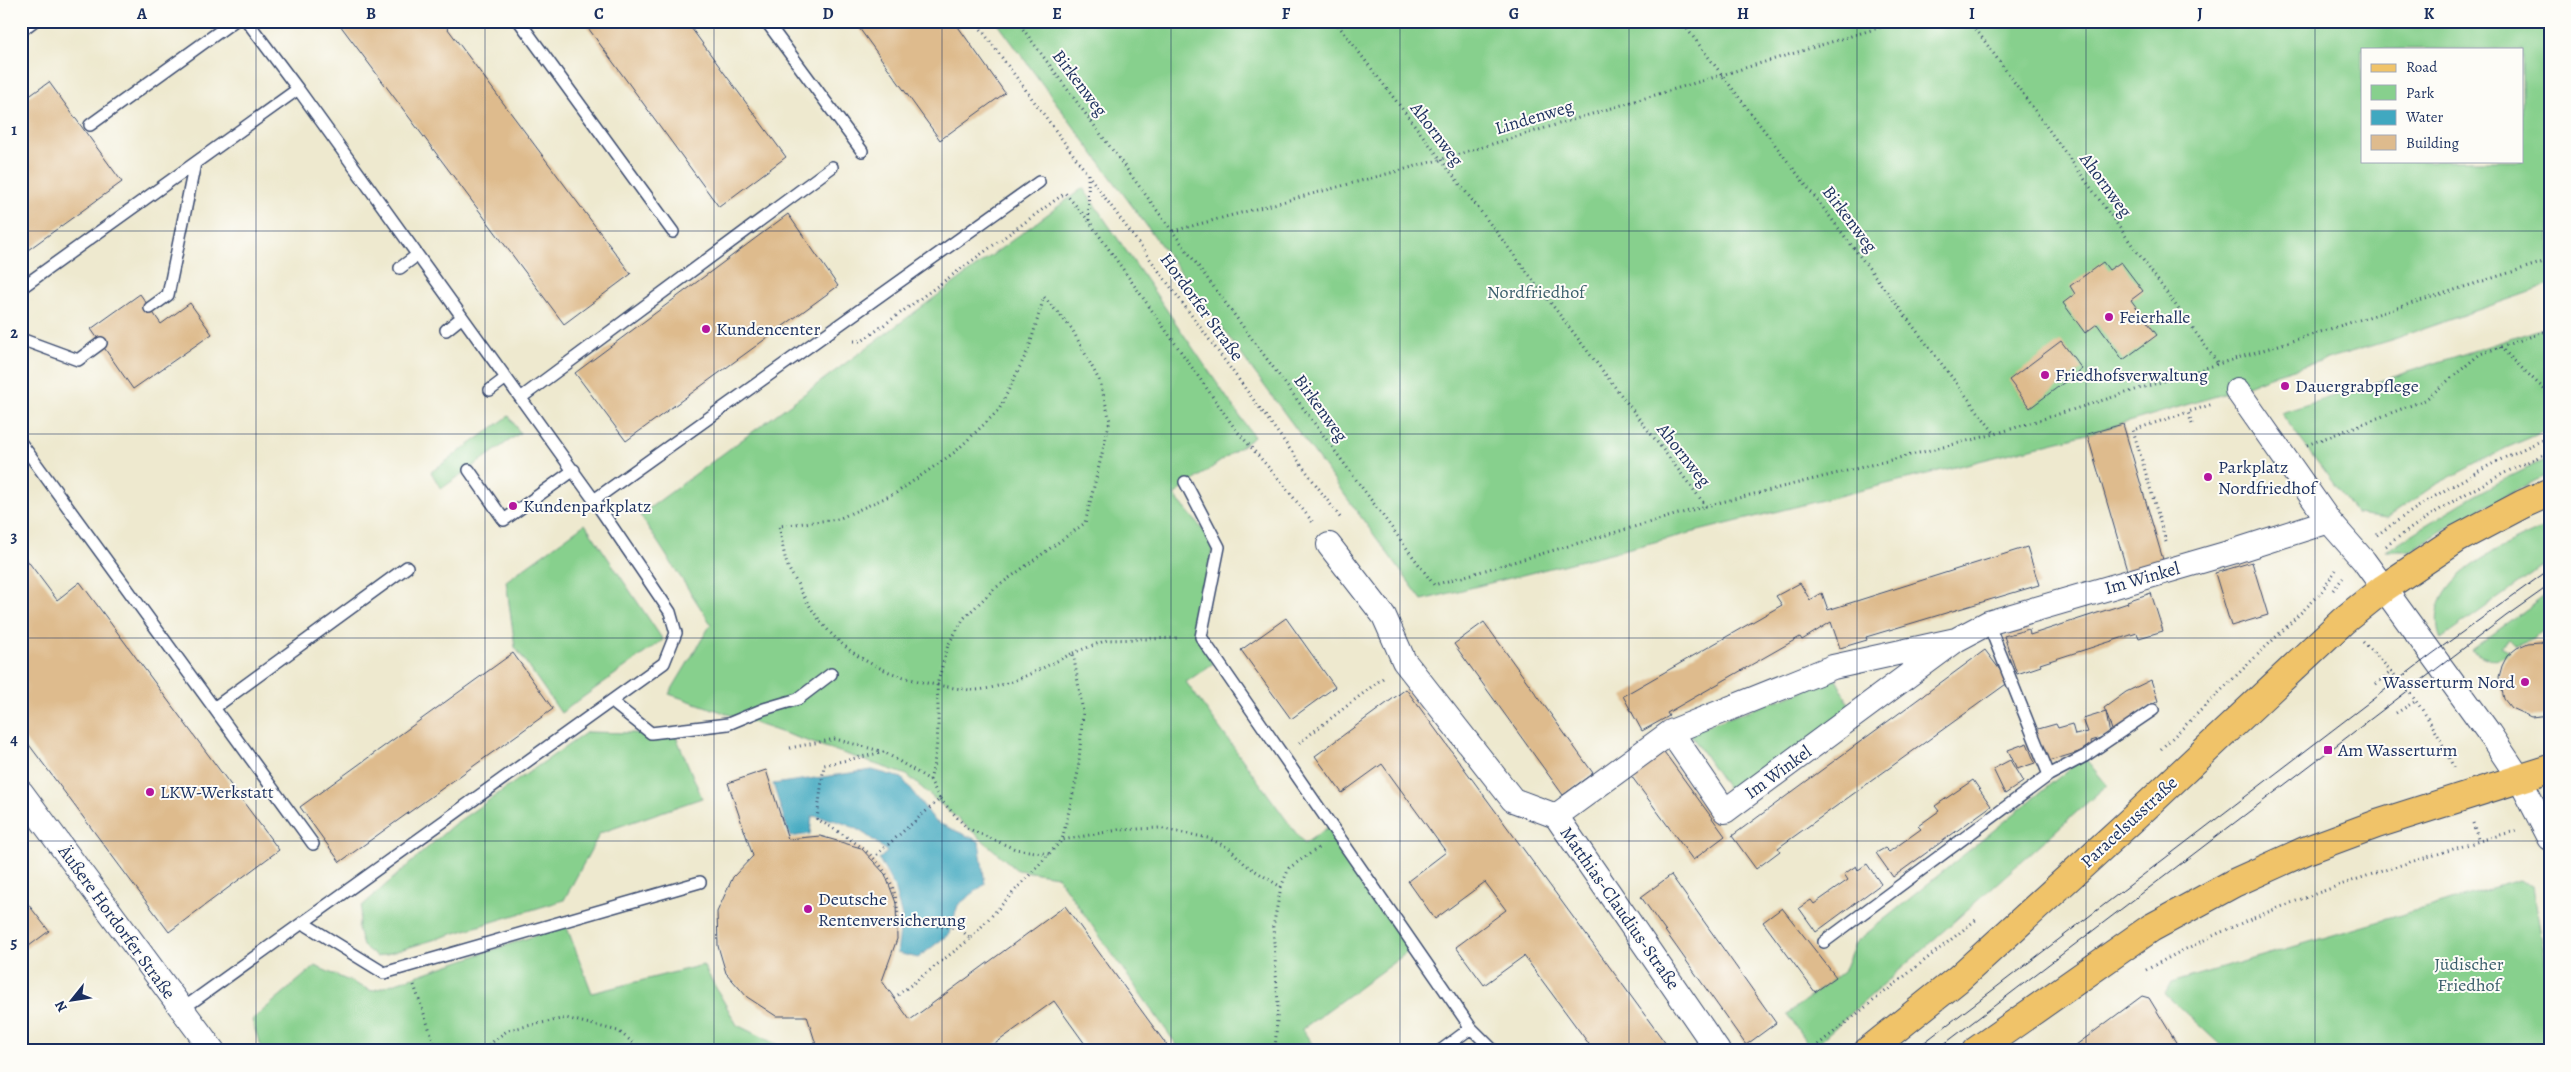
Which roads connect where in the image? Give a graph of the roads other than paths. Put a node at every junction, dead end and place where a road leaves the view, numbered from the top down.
1 (34, 21) edge
2 (234, 21) edge
3 (247, 21) edge
4 (519, 21) edge
5 (766, 21) edge
6 (21, 31) edge
7 (298, 89) junction
8 (90, 125) dead end
9 (862, 151) dead end
10 (194, 163) junction
11 (832, 167) dead end
12 (1039, 182) dead end
13 (673, 232) dead end
14 (416, 256) junction
15 (400, 268) dead end
16 (21, 288) edge
17 (150, 308) dead end
18 (462, 318) junction
19 (446, 330) dead end
20 (21, 339) edge
21 (101, 344) dead end
22 (506, 378) junction
23 (490, 390) dead end
24 (2240, 393) road end
25 (522, 398) junction
26 (21, 443) edge
27 (470, 470) dead end
28 (574, 470) junction
29 (1185, 482) dead end
30 (2550, 492) edge
31 (594, 500) junction
32 (2329, 520) junction
33 (1329, 545) road end
34 (407, 567) dead end
35 (2384, 588) junction
36 (1988, 623) junction
37 (1956, 640) junction
38 (831, 674) dead end
39 (612, 702) junction
40 (214, 708) junction
41 (2153, 710) dead end
42 (1671, 732) junction
43 (2550, 769) edge
44 (2049, 776) junction
45 (2519, 778) junction
46 (21, 792) edge
47 (1556, 816) junction
48 (2547, 831) edge
49 (313, 844) dead end
50 (700, 882) dead end
51 (303, 923) junction
52 (1824, 942) dead end
53 (181, 1010) junction
54 (1472, 1028) junction
55 (213, 1051) edge
56 (1440, 1051) edge
57 (1494, 1051) edge
58 (1718, 1051) edge
59 (1868, 1051) edge
60 (1976, 1051) edge

1 - 6 lane
2 - 8 lane
3 - 7 lane
4 - 13 lane
5 - 9 lane
7 - 10 lane
7 - 14 lane
10 - 16 lane
10 - 17 lane
11 - 25 lane
12 - 31 lane
14 - 15 lane
14 - 18 lane
18 - 19 lane
18 - 22 lane
20 - 21 lane
22 - 23 lane
22 - 25 lane
24 - 32 street
25 - 28 lane
26 - 40 lane
27 - 28 lane
28 - 31 lane
29 - 54 lane
30 - 35 main road
31 - 39 lane
32 - 35 street
32 - 36 street, Im Winkel
33 - 47 street, Matthias-Claudius-Straße
34 - 40 lane
35 - 45 street
35 - 59 main road, Paracelsusstraße
36 - 37 street, Im Winkel
36 - 44 lane
37 - 42 street, Im Winkel
37 - 42 street, Im Winkel
38 - 39 lane
39 - 51 lane
40 - 49 lane
41 - 44 lane
42 - 47 street, Im Winkel
43 - 45 main road
44 - 52 lane
45 - 48 street
45 - 60 main road
46 - 53 street, Äußere Hordorfer Straße
47 - 58 street, Matthias-Claudius-Straße
50 - 51 lane
51 - 53 lane
53 - 55 street, Äußere Hordorfer Straße
54 - 56 lane
54 - 57 lane

